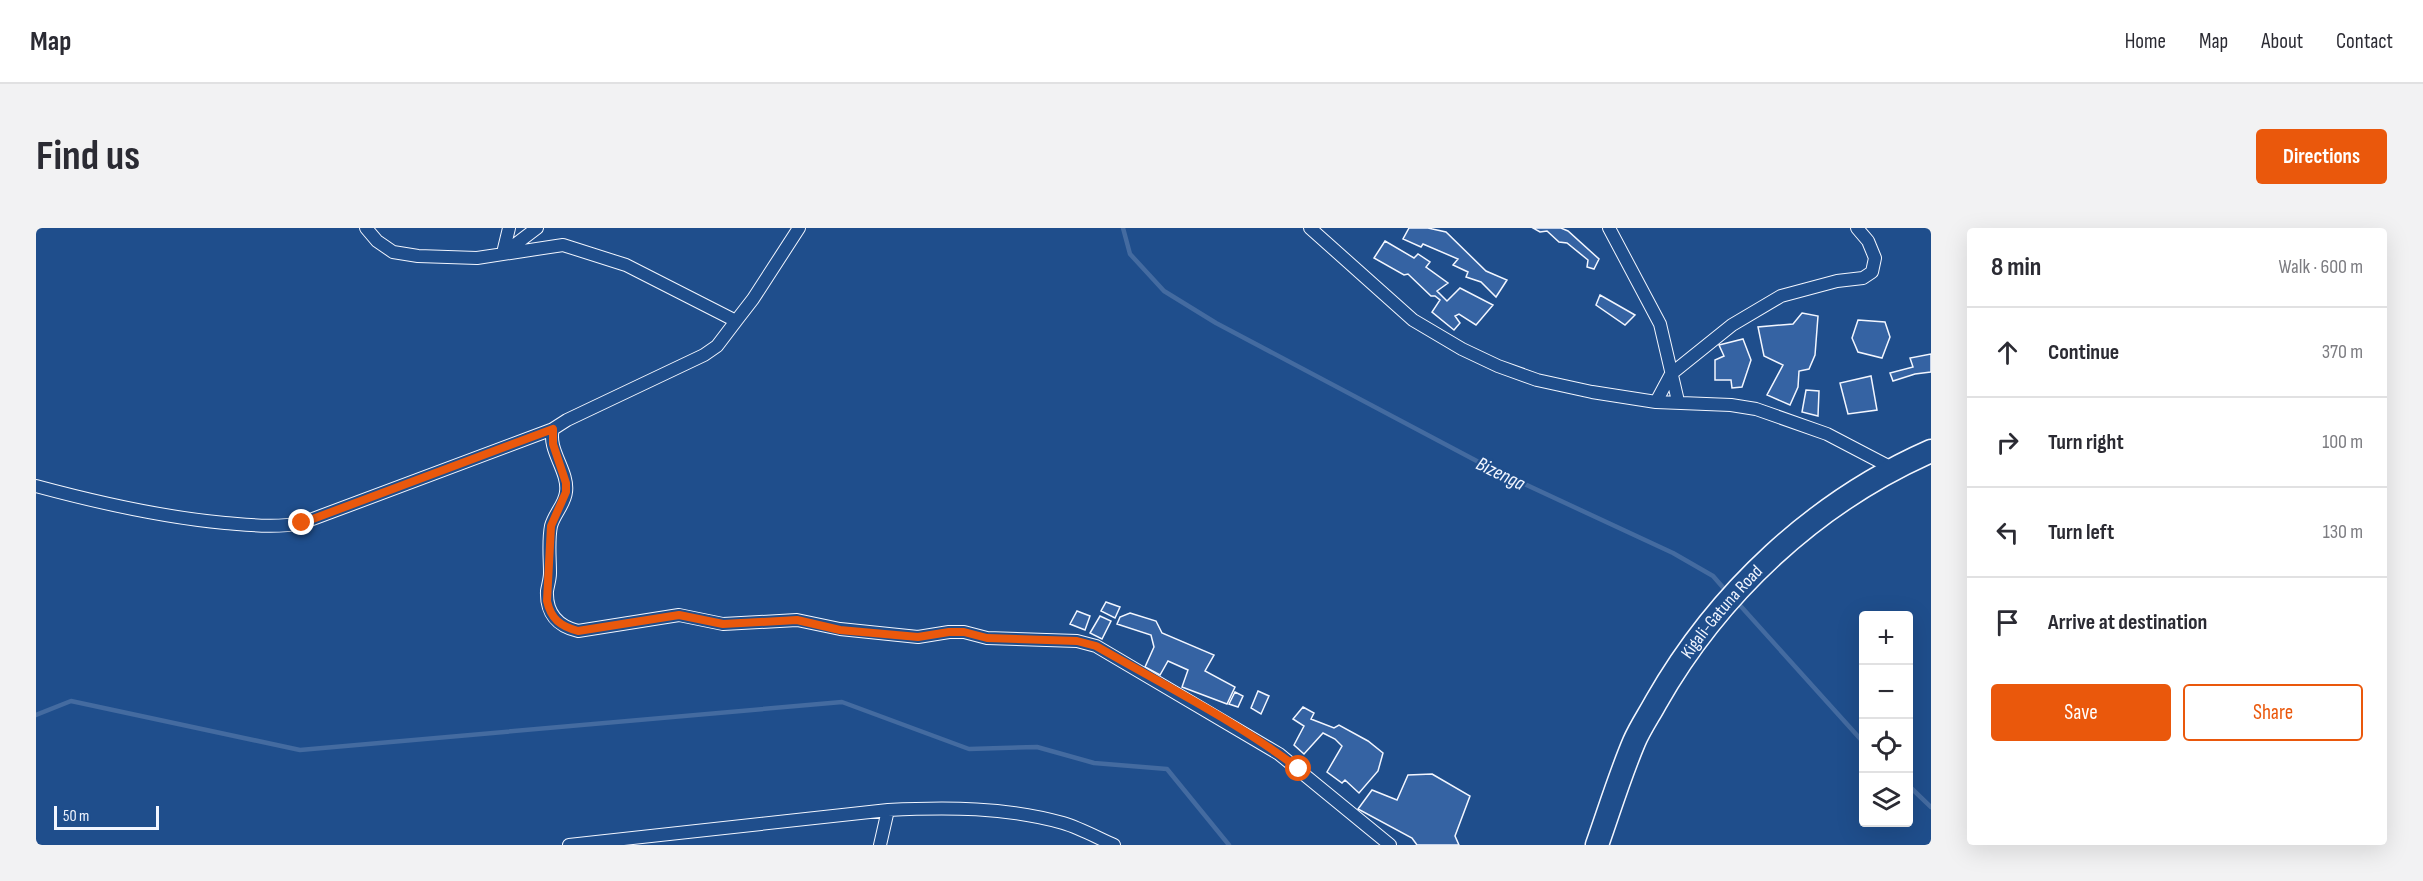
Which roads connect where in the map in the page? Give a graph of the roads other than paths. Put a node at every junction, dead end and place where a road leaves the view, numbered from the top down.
1 (366, 228) edge
2 (509, 228) edge
3 (537, 228) edge
4 (799, 228) edge
5 (1310, 228) edge
6 (1609, 228) edge
7 (1857, 228) edge
8 (503, 254) junction
9 (736, 321) junction
10 (1671, 374) junction
11 (1678, 401) junction
12 (1656, 402) junction
13 (553, 429) junction
14 (1931, 452) edge
15 (1892, 468) junction
16 (36, 486) edge
17 (888, 810) junction
18 (569, 845) edge
19 (880, 845) edge
20 (1114, 845) edge
21 (1390, 845) edge
22 (1597, 845) edge

1 - 8 street
2 - 8 street
3 - 8 street
4 - 9 street
5 - 12 street
6 - 10 street
7 - 10 street
8 - 9 street
9 - 13 street
10 - 11 street
10 - 12 street
11 - 12 street
11 - 15 street
13 - 16 street
13 - 21 street
14 - 15 highway, Kigali-Gatuna Road
15 - 22 highway, Kigali-Gatuna Road
17 - 18 street
17 - 19 street
17 - 20 street

